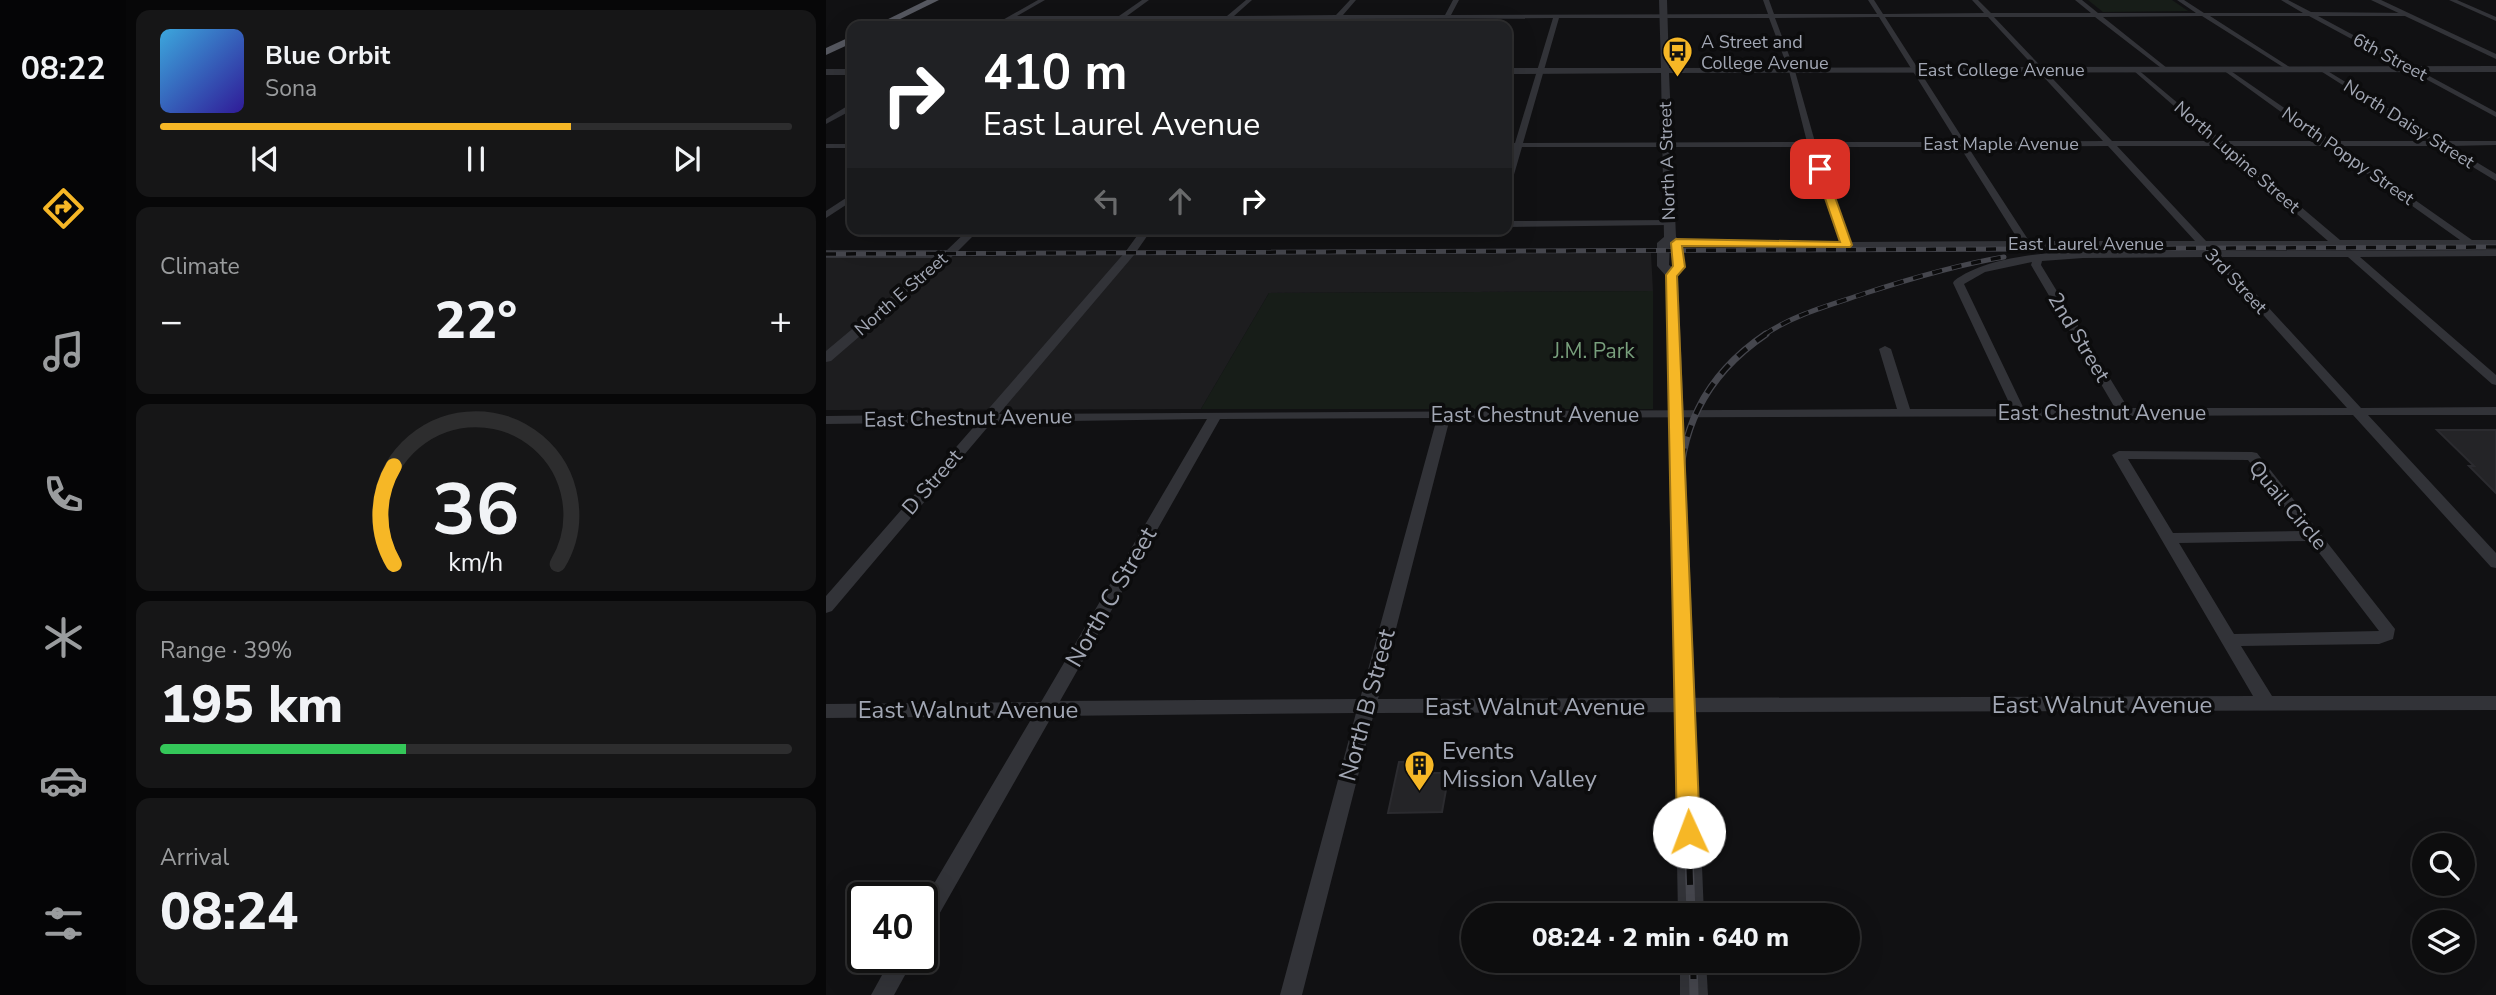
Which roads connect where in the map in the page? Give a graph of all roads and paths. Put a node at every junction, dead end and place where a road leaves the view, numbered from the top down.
1 (933, 0) edge
2 (1042, 0) edge
3 (1146, 0) edge
4 (1249, 0) edge
5 (1353, 0) edge
6 (1456, 0) edge
7 (1663, 0) edge
8 (1766, 0) edge
9 (1871, 0) edge
10 (1975, 0) edge
11 (2078, 0) edge
12 (2180, 0) edge
13 (2284, 0) edge
14 (2375, 0) edge
15 (2452, 0) edge
16 (2480, 12) junction
17 (2496, 12) edge
18 (2405, 14) junction
19 (2097, 15) junction
20 (2203, 15) junction
21 (2312, 15) junction
22 (1664, 16) junction
23 (1770, 16) junction
24 (1881, 16) junction
25 (1989, 16) junction
26 (1229, 17) junction
27 (1338, 17) junction
28 (1411, 17) junction
29 (1447, 17) junction
30 (1484, 17) junction
31 (1556, 17) junction
32 (1010, 18) junction
33 (1120, 18) junction
34 (2496, 19) edge
35 (889, 21) edge
36 (1004, 21) edge
37 (1115, 21) edge
38 (1334, 21) edge
39 (1408, 21) edge
40 (1482, 21) edge
41 (847, 42) edge
42 (826, 52) edge
43 (2496, 57) edge
44 (2165, 69) junction
45 (2225, 69) junction
46 (2289, 69) junction
47 (2321, 69) junction
48 (2413, 69) junction
49 (2496, 69) edge
50 (1665, 70) junction
51 (1916, 70) junction
52 (2041, 70) junction
53 (2136, 70) junction
54 (1512, 71) edge
55 (1540, 71) junction
56 (1792, 71) junction
57 (826, 72) edge
58 (847, 72) edge
59 (847, 110) edge
60 (2496, 115) edge
61 (826, 122) edge
62 (1811, 143) junction
63 (2331, 143) junction
64 (2438, 143) junction
65 (2496, 143) edge
66 (1667, 144) junction
67 (1964, 144) junction
68 (2109, 144) junction
69 (2222, 144) junction
70 (1512, 145) edge
71 (1518, 145) junction
72 (826, 146) edge
73 (847, 146) edge
74 (1512, 167) edge
75 (2496, 178) edge
76 (847, 200) edge
77 (826, 215) edge
78 (1669, 222) junction
79 (1512, 224) edge
80 (969, 235) edge
81 (1143, 235) edge
82 (1673, 240) junction
83 (2339, 243) junction
84 (2470, 243) junction
85 (2496, 243) edge
86 (2025, 244) junction
87 (2201, 244) junction
88 (1846, 245) junction
89 (2350, 253) junction
90 (2484, 253) junction
91 (2496, 253) edge
92 (826, 254) edge
93 (949, 254) junction
94 (2213, 254) junction
95 (2038, 260) junction
96 (2496, 262) edge
97 (1885, 349) dead end
98 (826, 358) edge
99 (2496, 381) edge
100 (2496, 411) edge
101 (2357, 412) junction
102 (2020, 413) junction
103 (1676, 414) junction
104 (1905, 414) junction
105 (2124, 414) junction
106 (1216, 415) junction
107 (1444, 415) junction
108 (988, 418) junction
109 (826, 420) edge
110 (2315, 537) junction
111 (2168, 538) junction
112 (2496, 563) edge
113 (826, 607) edge
114 (2229, 640) junction
115 (2496, 703) edge
116 (2267, 705) junction
117 (1366, 706) junction
118 (1685, 707) junction
119 (1046, 710) junction
120 (826, 711) edge
121 (938, 897) edge
122 (1691, 903) edge
123 (895, 973) edge
124 (1693, 973) edge
125 (882, 995) edge
126 (1291, 995) edge
127 (1693, 995) edge

1 - 35 highway
2 - 32 street
3 - 33 street
4 - 26 street
5 - 27 street
6 - 29 street
7 - 22 street, North A Street
8 - 23 street
9 - 24 street
10 - 25 street, 3rd Street
11 - 19 street
12 - 20 street
13 - 21 street, 6th Street
14 - 18 street
15 - 16 street
16 - 17 street
16 - 34 street
18 - 21 street
18 - 43 street
19 - 20 street
19 - 25 street
19 - 44 street
20 - 21 street
20 - 46 street
21 - 48 street, 6th Street
22 - 23 street
22 - 31 street
22 - 50 street, North A Street
23 - 24 street
23 - 56 street
24 - 25 street
24 - 51 street
25 - 52 street, 3rd Street
26 - 27 street
26 - 33 street
27 - 28 street
27 - 38 street
28 - 29 street
28 - 39 street
29 - 30 street
30 - 31 street
30 - 40 street
31 - 55 street
32 - 33 street
32 - 36 street
33 - 37 street
41 - 42 highway
44 - 45 street, East College Avenue
44 - 53 street, East College Avenue
45 - 46 street, East College Avenue
45 - 63 street, North Poppy Street
46 - 47 street, East College Avenue
47 - 48 street, East College Avenue
47 - 64 street, North Daisy Street
48 - 49 street, East College Avenue
48 - 60 street, 6th Street
50 - 55 street, East College Avenue
50 - 56 street, East College Avenue
50 - 66 street, North A Street
51 - 52 street, East College Avenue
51 - 56 street, East College Avenue
51 - 67 street
52 - 53 street, East College Avenue
52 - 68 street, 3rd Street
53 - 69 street, North Lupine Street
54 - 55 street, East College Avenue
55 - 71 street
56 - 62 street
57 - 58 street
59 - 61 street
62 - 66 street, East Maple Avenue
62 - 67 street, East Maple Avenue
62 - 88 street
63 - 64 street, East Maple Avenue
63 - 69 street, East Maple Avenue
63 - 84 street, North Poppy Street
64 - 65 street, East Maple Avenue
64 - 75 street, North Daisy Street
66 - 71 street, East Maple Avenue
66 - 78 street, North A Street
67 - 68 street, East Maple Avenue
67 - 86 street
68 - 69 street, East Maple Avenue
68 - 87 street, 3rd Street
69 - 83 street, North Lupine Street
70 - 71 street, East Maple Avenue
71 - 74 street
72 - 73 street
76 - 77 street
78 - 79 street
78 - 82 street, North A Street
80 - 93 street, North E Street
81 - 108 street, D Street
82 - 88 street, East Laurel Avenue
82 - 103 street, North A Street
83 - 84 street, East Laurel Avenue
83 - 87 street, East Laurel Avenue
84 - 85 street, East Laurel Avenue
86 - 87 street, East Laurel Avenue
86 - 88 street, East Laurel Avenue
87 - 94 street, 3rd Street
89 - 90 street, East Laurel Avenue
89 - 94 street, East Laurel Avenue
89 - 99 street
90 - 91 street, East Laurel Avenue
90 - 96 street
92 - 93 street
93 - 98 street, North E Street
94 - 95 street, East Laurel Avenue
94 - 101 street, 3rd Street
95 - 102 street, East Laurel Avenue
95 - 105 street, 2nd Street
97 - 104 street
100 - 101 street, East Chestnut Avenue
101 - 105 street, East Chestnut Avenue
101 - 112 street, 3rd Street
102 - 104 street, East Chestnut Avenue
102 - 105 street, East Chestnut Avenue
103 - 104 street, East Chestnut Avenue
103 - 107 street, East Chestnut Avenue
103 - 118 street, North A Street
106 - 107 street, East Chestnut Avenue
106 - 108 street, East Chestnut Avenue
106 - 119 street, North C Street
107 - 117 street, North B Street
108 - 109 street, East Chestnut Avenue
108 - 113 street, D Street
110 - 111 street
110 - 111 street, Quail Circle
110 - 114 street, Quail Circle
111 - 114 street, Quail Circle
114 - 116 street, Quail Circle
115 - 116 street, East Walnut Avenue
116 - 118 street, East Walnut Avenue
117 - 118 street, East Walnut Avenue
117 - 119 street, East Walnut Avenue
117 - 126 street, North B Street
118 - 122 street, North A Street
119 - 120 street, East Walnut Avenue
119 - 121 street, North C Street
123 - 125 street
124 - 127 street

